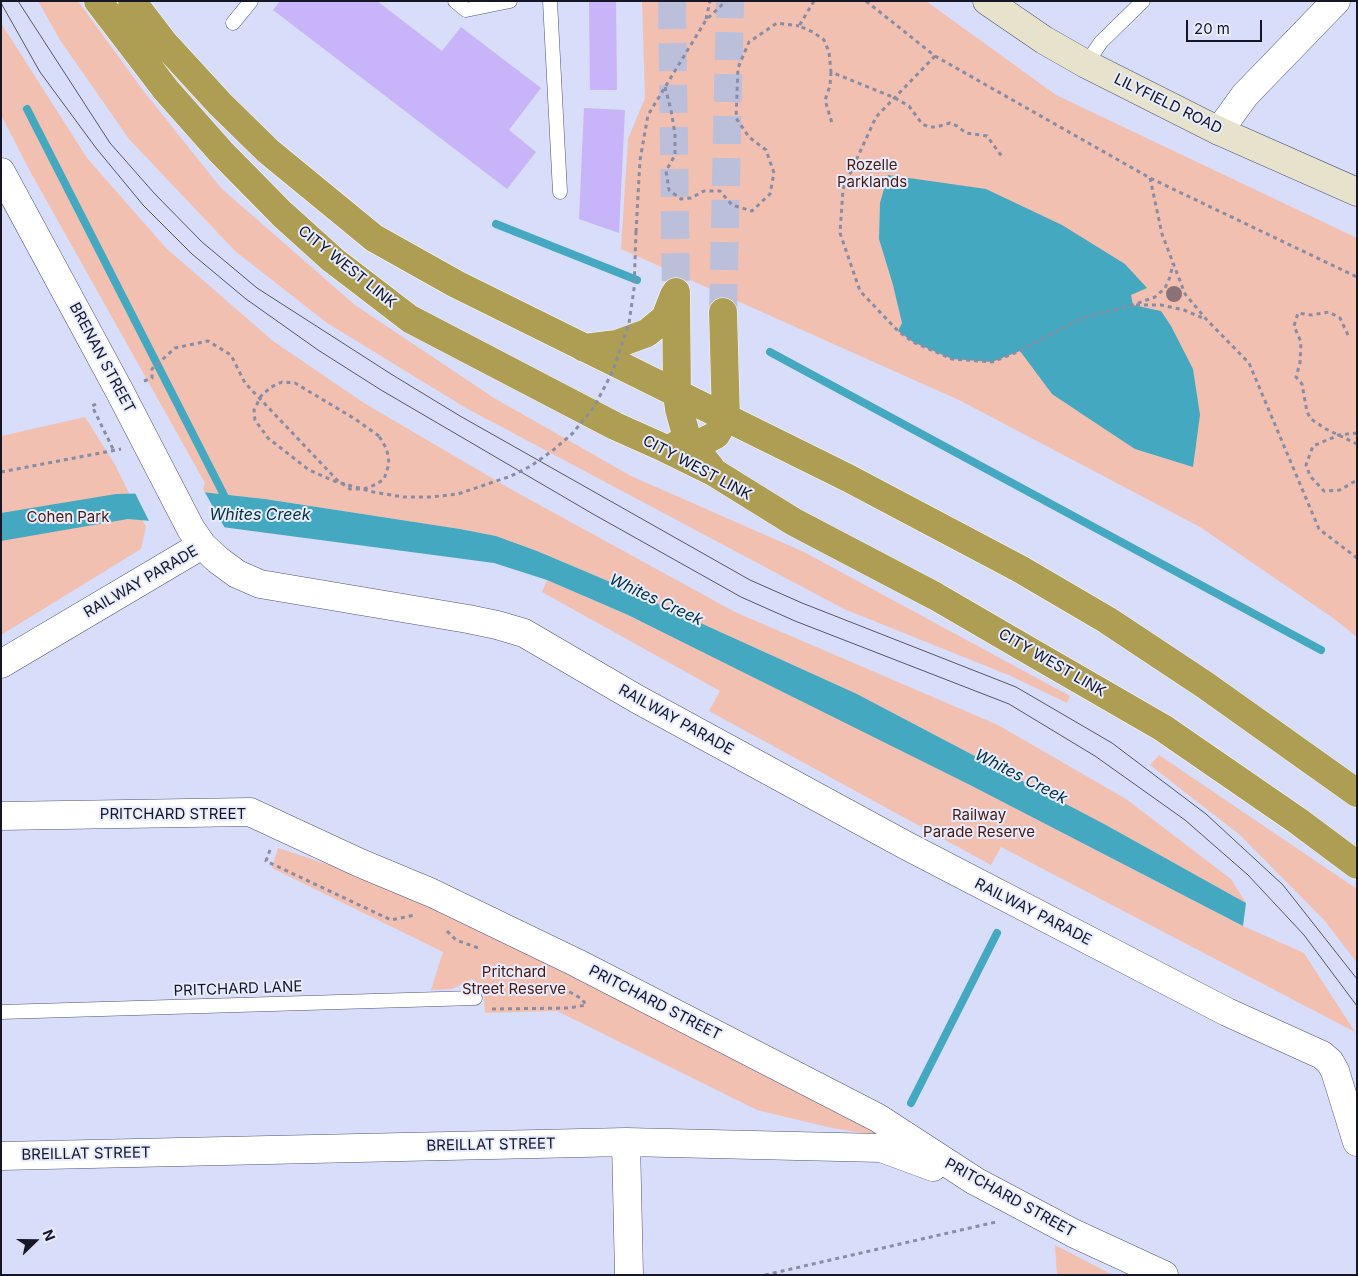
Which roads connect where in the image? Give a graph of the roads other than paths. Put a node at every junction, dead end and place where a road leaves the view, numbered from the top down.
1 (98, 1) edge
2 (132, 1) edge
3 (251, 1) edge
4 (455, 1) edge
5 (510, 1) edge
6 (550, 1) edge
7 (987, 1) edge
8 (1143, 1) edge
9 (1336, 1) edge
10 (233, 23) dead end
11 (1086, 64) junction
12 (1219, 131) junction
13 (1, 172) edge
14 (560, 192) dead end
15 (1357, 192) edge
16 (11, 212) edge
17 (723, 312) tunnel mouth
18 (584, 348) junction
19 (676, 394) junction
20 (726, 418) junction
21 (692, 444) junction
22 (662, 447) junction
23 (714, 473) junction
24 (197, 537) junction
25 (1, 664) edge
26 (1357, 793) edge
27 (1, 816) edge
28 (1357, 865) edge
29 (475, 998) dead end
30 (1, 1012) edge
31 (626, 1142) junction
32 (1357, 1142) edge
33 (1, 1156) edge
34 (975, 1181) junction
35 (629, 1275) edge
36 (1164, 1275) edge

1 - 22 highway, CITY WEST LINK
2 - 18 highway
3 - 10 lane
4 - 5 lane
6 - 14 lane
7 - 11 main road, LILYFIELD ROAD
8 - 11 lane
9 - 12 street
11 - 12 main road, LILYFIELD ROAD
12 - 15 main road, LILYFIELD ROAD
13 - 16 street, BRENAN STREET
16 - 24 street, BRENAN STREET
17 - 20 highway
18 - 19 highway
18 - 19 highway
19 - 20 highway
19 - 21 highway
20 - 21 highway
20 - 26 highway
21 - 22 highway
21 - 23 highway
22 - 23 highway, CITY WEST LINK
23 - 28 highway, CITY WEST LINK
24 - 25 street, RAILWAY PARADE
24 - 32 street, RAILWAY PARADE
27 - 34 street, PRITCHARD STREET
29 - 30 lane, PRITCHARD LANE
31 - 33 street, BREILLAT STREET
31 - 34 street, BREILLAT STREET
31 - 35 street
34 - 36 street, PRITCHARD STREET

